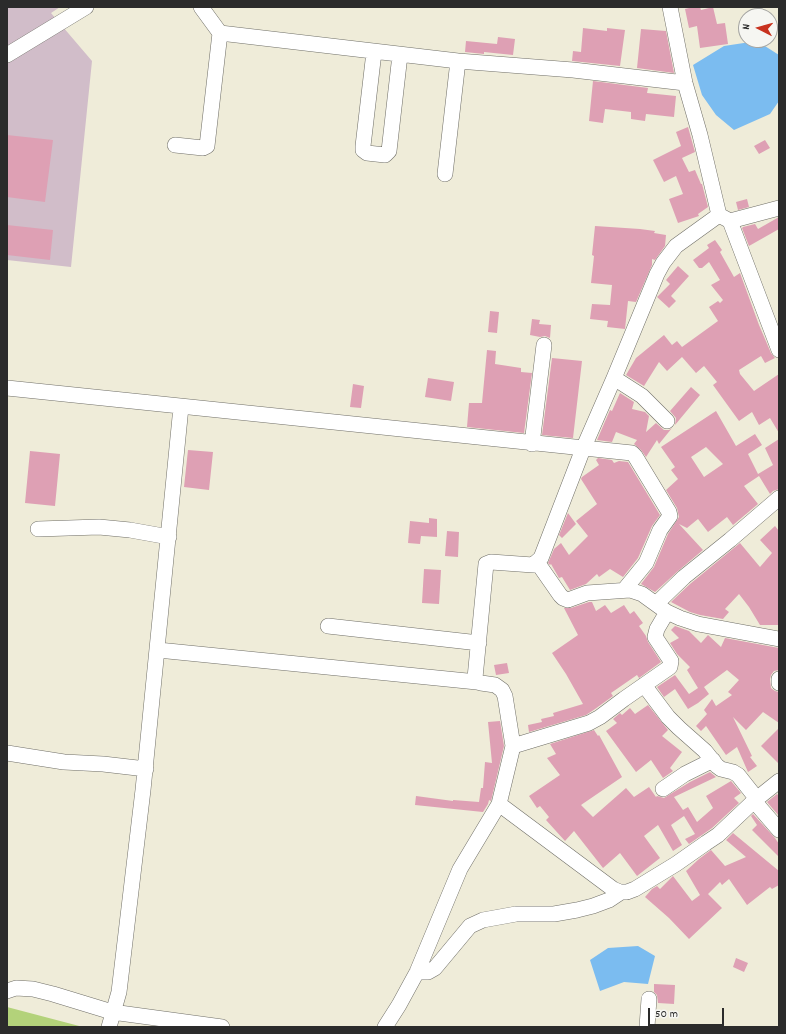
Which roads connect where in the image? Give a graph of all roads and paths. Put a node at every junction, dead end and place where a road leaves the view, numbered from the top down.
1 (86, 7) edge
2 (201, 7) edge
3 (670, 7) edge
4 (220, 32) junction
5 (374, 52) junction
6 (7, 55) edge
7 (400, 55) junction
8 (458, 61) junction
9 (685, 83) junction
10 (175, 145) dead end
11 (446, 174) dead end
12 (779, 208) edge
13 (724, 218) junction
14 (544, 345) dead end
15 (778, 347) edge
16 (614, 378) junction
17 (7, 388) edge
18 (181, 407) junction
19 (667, 421) dead end
20 (532, 444) junction
21 (583, 449) junction
22 (779, 498) edge
23 (38, 530) dead end
24 (169, 537) junction
25 (537, 562) junction
26 (624, 590) junction
27 (661, 608) junction
28 (328, 626) dead end
29 (779, 639) edge
30 (479, 643) junction
31 (158, 650) junction
32 (779, 680) edge
33 (477, 682) junction
34 (779, 683) edge
35 (644, 685) junction
36 (513, 746) junction
37 (7, 753) edge
38 (713, 760) junction
39 (146, 769) junction
40 (779, 781) edge
41 (663, 789) dead end
42 (755, 800) junction
43 (499, 804) junction
44 (779, 830) edge
45 (621, 892) junction
46 (417, 972) junction
47 (10, 986) edge
48 (649, 999) dead end
49 (110, 1020) edge
50 (222, 1027) edge
51 (385, 1027) edge
52 (647, 1027) edge

1 - 6 street
2 - 4 street
3 - 9 street
4 - 5 street
4 - 10 street
5 - 7 street
5 - 7 street
7 - 8 street
8 - 9 street
8 - 11 street
9 - 13 street
12 - 13 street
13 - 15 street
13 - 16 street
14 - 20 street
16 - 19 street
16 - 21 street
17 - 18 street
18 - 20 street
18 - 24 street
20 - 21 street
21 - 25 street
21 - 26 street
22 - 27 street
23 - 24 street
24 - 31 street
25 - 26 street
25 - 30 street
26 - 27 street
27 - 29 street
27 - 35 street
28 - 30 street
30 - 33 street
31 - 33 street
31 - 39 street
32 - 34 street
33 - 36 street
35 - 36 street
35 - 38 street
36 - 43 street
37 - 39 street
38 - 41 street
38 - 42 street
39 - 49 street
40 - 42 street
42 - 44 street
42 - 45 street
43 - 45 street
43 - 46 street
45 - 46 street
46 - 51 street
47 - 49 street
48 - 52 street
49 - 50 street

